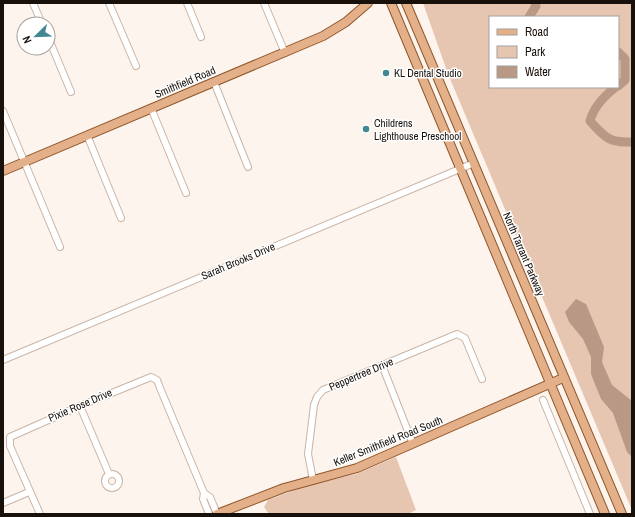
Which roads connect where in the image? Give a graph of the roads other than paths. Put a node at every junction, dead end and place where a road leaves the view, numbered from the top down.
1 (33, 3) edge
2 (109, 3) edge
3 (187, 3) edge
4 (264, 3) edge
5 (368, 3) edge
6 (391, 3) edge
7 (406, 3) edge
8 (39, 16) edge
9 (201, 36) dead end
10 (285, 53) junction
11 (56, 56) edge
12 (136, 66) dead end
13 (214, 82) junction
14 (71, 92) dead end
15 (151, 108) junction
16 (3, 111) edge
17 (87, 135) junction
18 (25, 162) junction
19 (474, 163) junction
20 (248, 167) dead end
21 (461, 168) junction
22 (3, 171) edge
23 (186, 193) dead end
24 (121, 218) dead end
25 (60, 247) dead end
26 (516, 261) junction
27 (501, 267) junction
28 (3, 360) edge
29 (382, 365) junction
30 (563, 378) junction
31 (482, 379) dead end
32 (551, 383) junction
33 (543, 400) dead end
34 (80, 406) junction
35 (413, 444) junction
36 (583, 461) junction
37 (570, 466) junction
38 (109, 474) dead end
39 (313, 480) junction
40 (29, 492) junction
41 (204, 493) junction
42 (3, 503) edge
43 (38, 513) edge
44 (209, 514) edge
45 (217, 514) edge
46 (590, 514) edge
47 (605, 514) edge
48 (622, 514) edge

1 - 8 street
2 - 12 street
3 - 9 street
4 - 10 street
5 - 10 main road, Smithfield Road
6 - 21 main road
7 - 19 main road, North Tarrant Parkway
10 - 13 main road, Smithfield Road
11 - 14 street
13 - 15 main road, Smithfield Road
13 - 20 street
15 - 17 main road, Smithfield Road
15 - 23 street
16 - 18 street
17 - 18 main road, Smithfield Road
17 - 24 street
18 - 22 main road, Smithfield Road
18 - 25 street
19 - 21 street, Sarah Brooks Drive
19 - 26 main road, North Tarrant Parkway
21 - 27 main road
21 - 28 street, Sarah Brooks Drive
26 - 27 main road
26 - 30 main road, North Tarrant Parkway
27 - 32 main road
29 - 31 street, Peppertree Drive
29 - 35 street
29 - 39 street, Peppertree Drive
30 - 32 main road, Keller Smithfield Road South
30 - 48 main road, North Tarrant Parkway
32 - 35 main road, Keller Smithfield Road South
32 - 36 main road
33 - 37 street
34 - 38 street
34 - 40 street, Pixie Rose Drive
34 - 41 street, Pixie Rose Drive
35 - 39 main road, Keller Smithfield Road South
36 - 37 street
36 - 47 main road
37 - 46 street
39 - 45 main road, Keller Smithfield Road South
40 - 42 street
40 - 43 street
41 - 44 street
41 - 45 street

